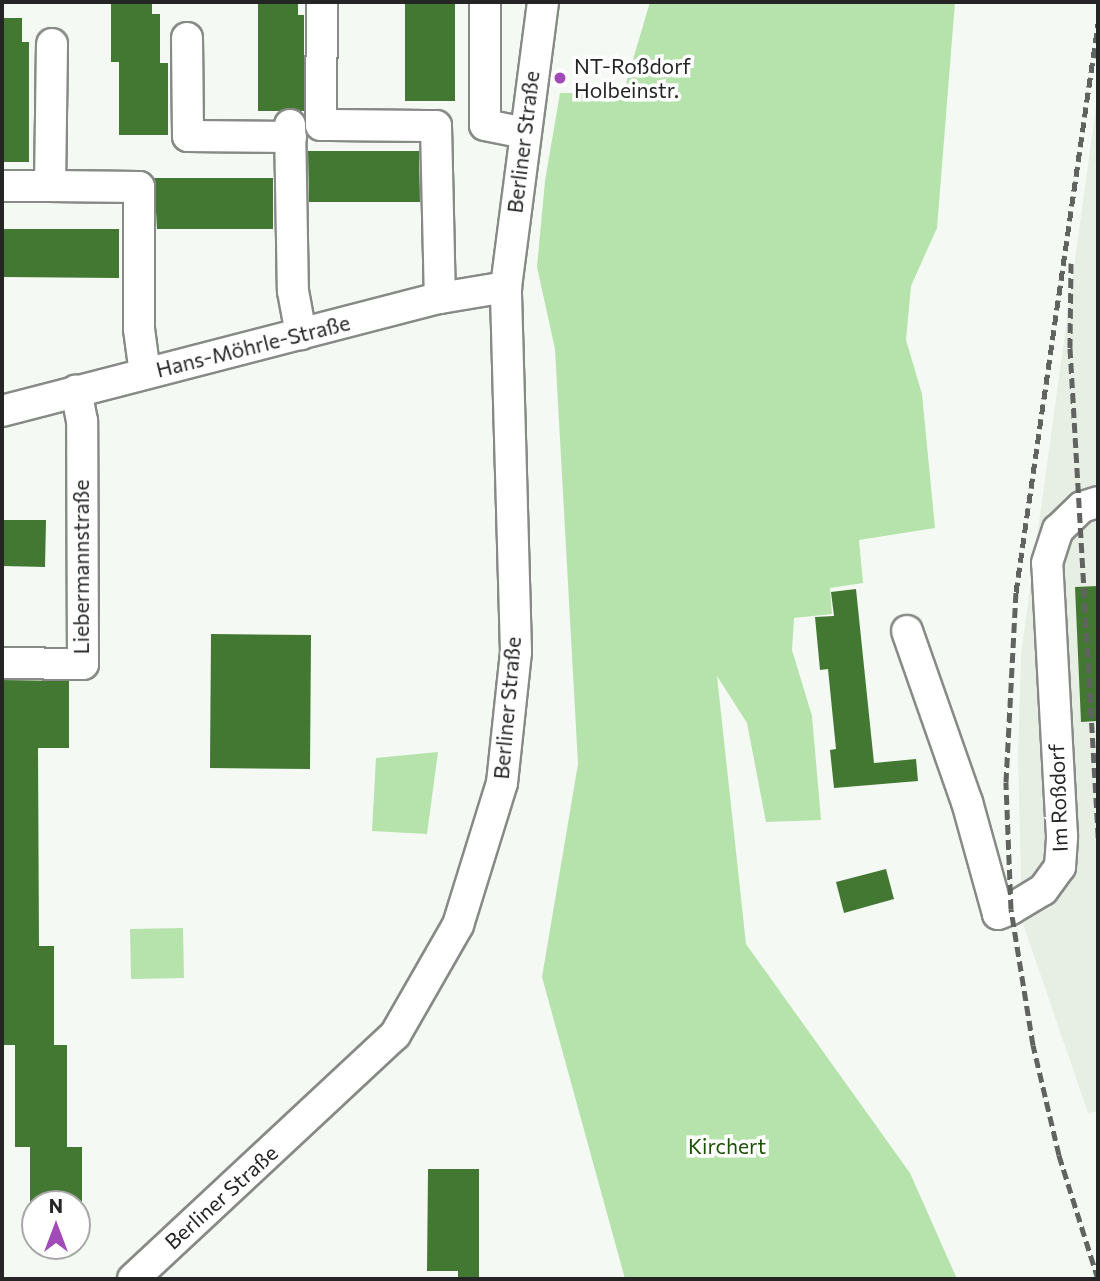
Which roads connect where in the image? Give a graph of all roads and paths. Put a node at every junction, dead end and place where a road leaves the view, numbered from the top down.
1 (322, 2) edge
2 (485, 2) edge
3 (543, 2) edge
4 (187, 38) dead end
5 (52, 44) dead end
6 (524, 133) junction
7 (2, 186) edge
8 (50, 186) junction
9 (506, 287) junction
10 (440, 298) junction
11 (301, 334) junction
12 (145, 374) junction
13 (76, 391) junction
14 (2, 411) edge
15 (1098, 502) edge
16 (907, 631) dead end
17 (2, 663) edge
18 (133, 1279) edge

1 - 10 street
2 - 6 street
3 - 6 street, Berliner Straße
4 - 11 street
5 - 8 street
6 - 9 street, Berliner Straße
7 - 8 street
8 - 12 street
9 - 10 street, Hans-Möhrle-Straße
9 - 18 street, Berliner Straße
10 - 11 street, Hans-Möhrle-Straße
11 - 12 street, Hans-Möhrle-Straße
12 - 13 street, Hans-Möhrle-Straße
13 - 14 street, Hans-Möhrle-Straße
13 - 17 street, Liebermannstraße
15 - 16 street, Im Roßdorf

